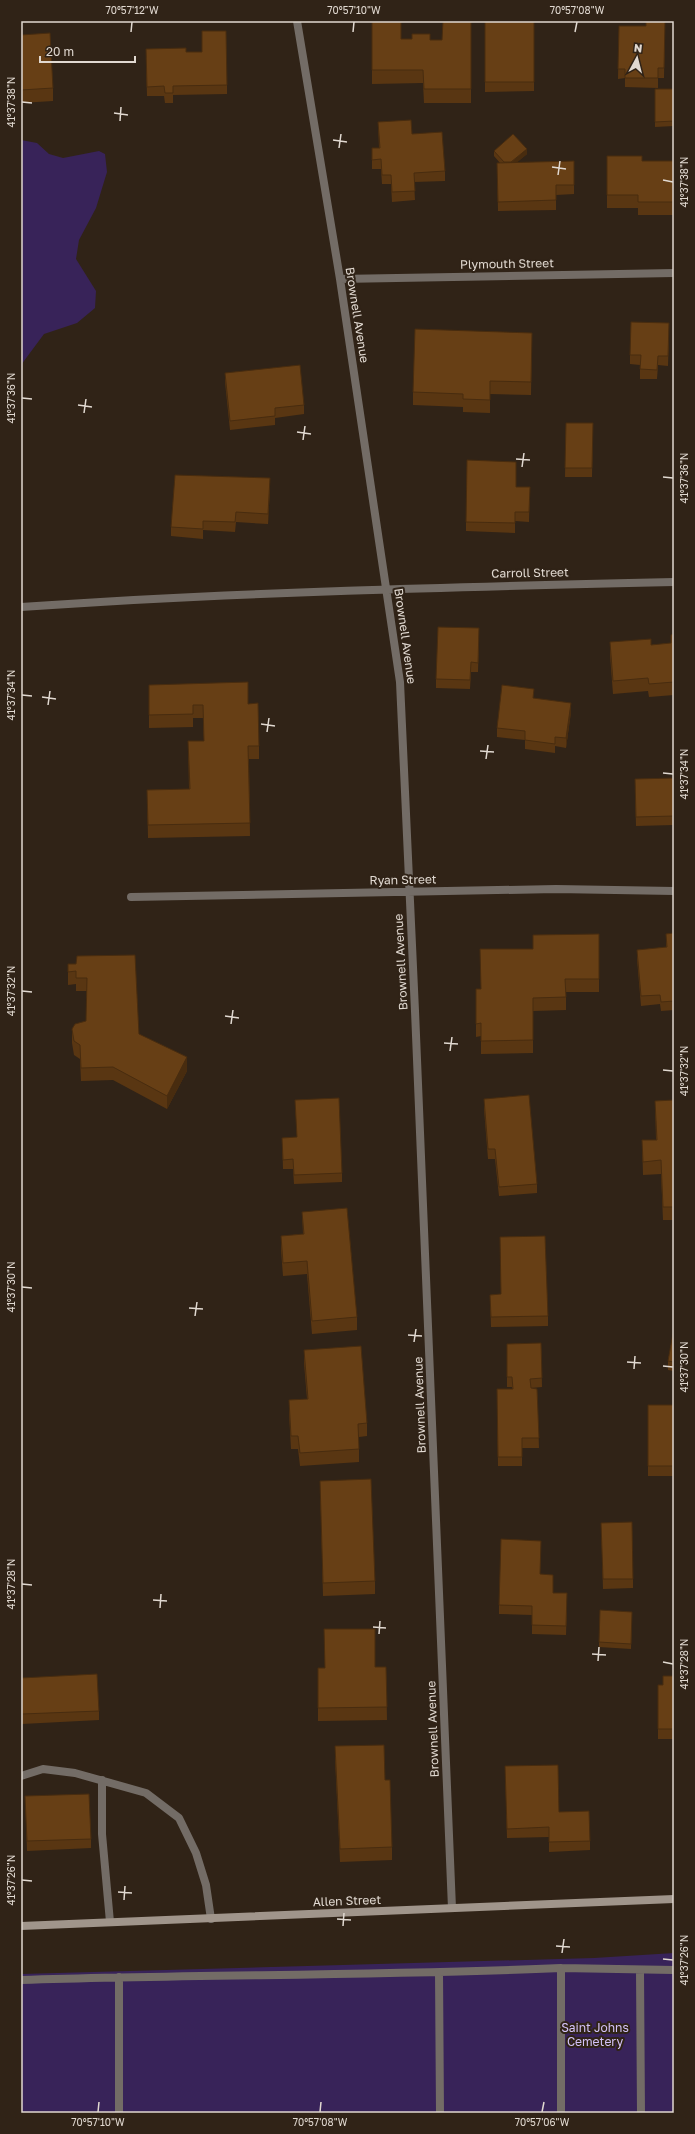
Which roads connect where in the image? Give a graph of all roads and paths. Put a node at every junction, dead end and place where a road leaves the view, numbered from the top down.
1 (297, 21) edge
2 (674, 273) edge
3 (340, 279) junction
4 (674, 582) edge
5 (386, 588) junction
6 (21, 607) edge
7 (674, 891) edge
8 (409, 892) junction
9 (132, 897) dead end
10 (21, 1776) edge
11 (102, 1780) junction
12 (674, 1899) edge
13 (452, 1908) junction
14 (211, 1919) junction
15 (110, 1922) junction
16 (21, 1926) edge
17 (561, 1968) junction
18 (674, 1970) edge
19 (640, 1971) junction
20 (439, 1973) junction
21 (119, 1977) junction
22 (21, 1980) edge
23 (119, 2113) edge
24 (440, 2113) edge
25 (561, 2113) edge
26 (641, 2113) edge

1 - 3 street, Brownell Avenue
2 - 3 street, Plymouth Street
3 - 5 street, Brownell Avenue
4 - 5 street, Carroll Street
5 - 6 street, Carroll Street
5 - 8 street, Brownell Avenue
7 - 8 street, Ryan Street
8 - 9 street, Ryan Street
8 - 13 street, Brownell Avenue
10 - 11 street
11 - 14 street
11 - 15 street
12 - 13 street, Allen Street
13 - 14 street, Allen Street
14 - 15 street, Allen Street
15 - 16 street, Allen Street
17 - 19 street
17 - 20 street
17 - 25 street
18 - 19 street
19 - 26 street
20 - 21 street
20 - 24 street
21 - 22 street
21 - 23 street

